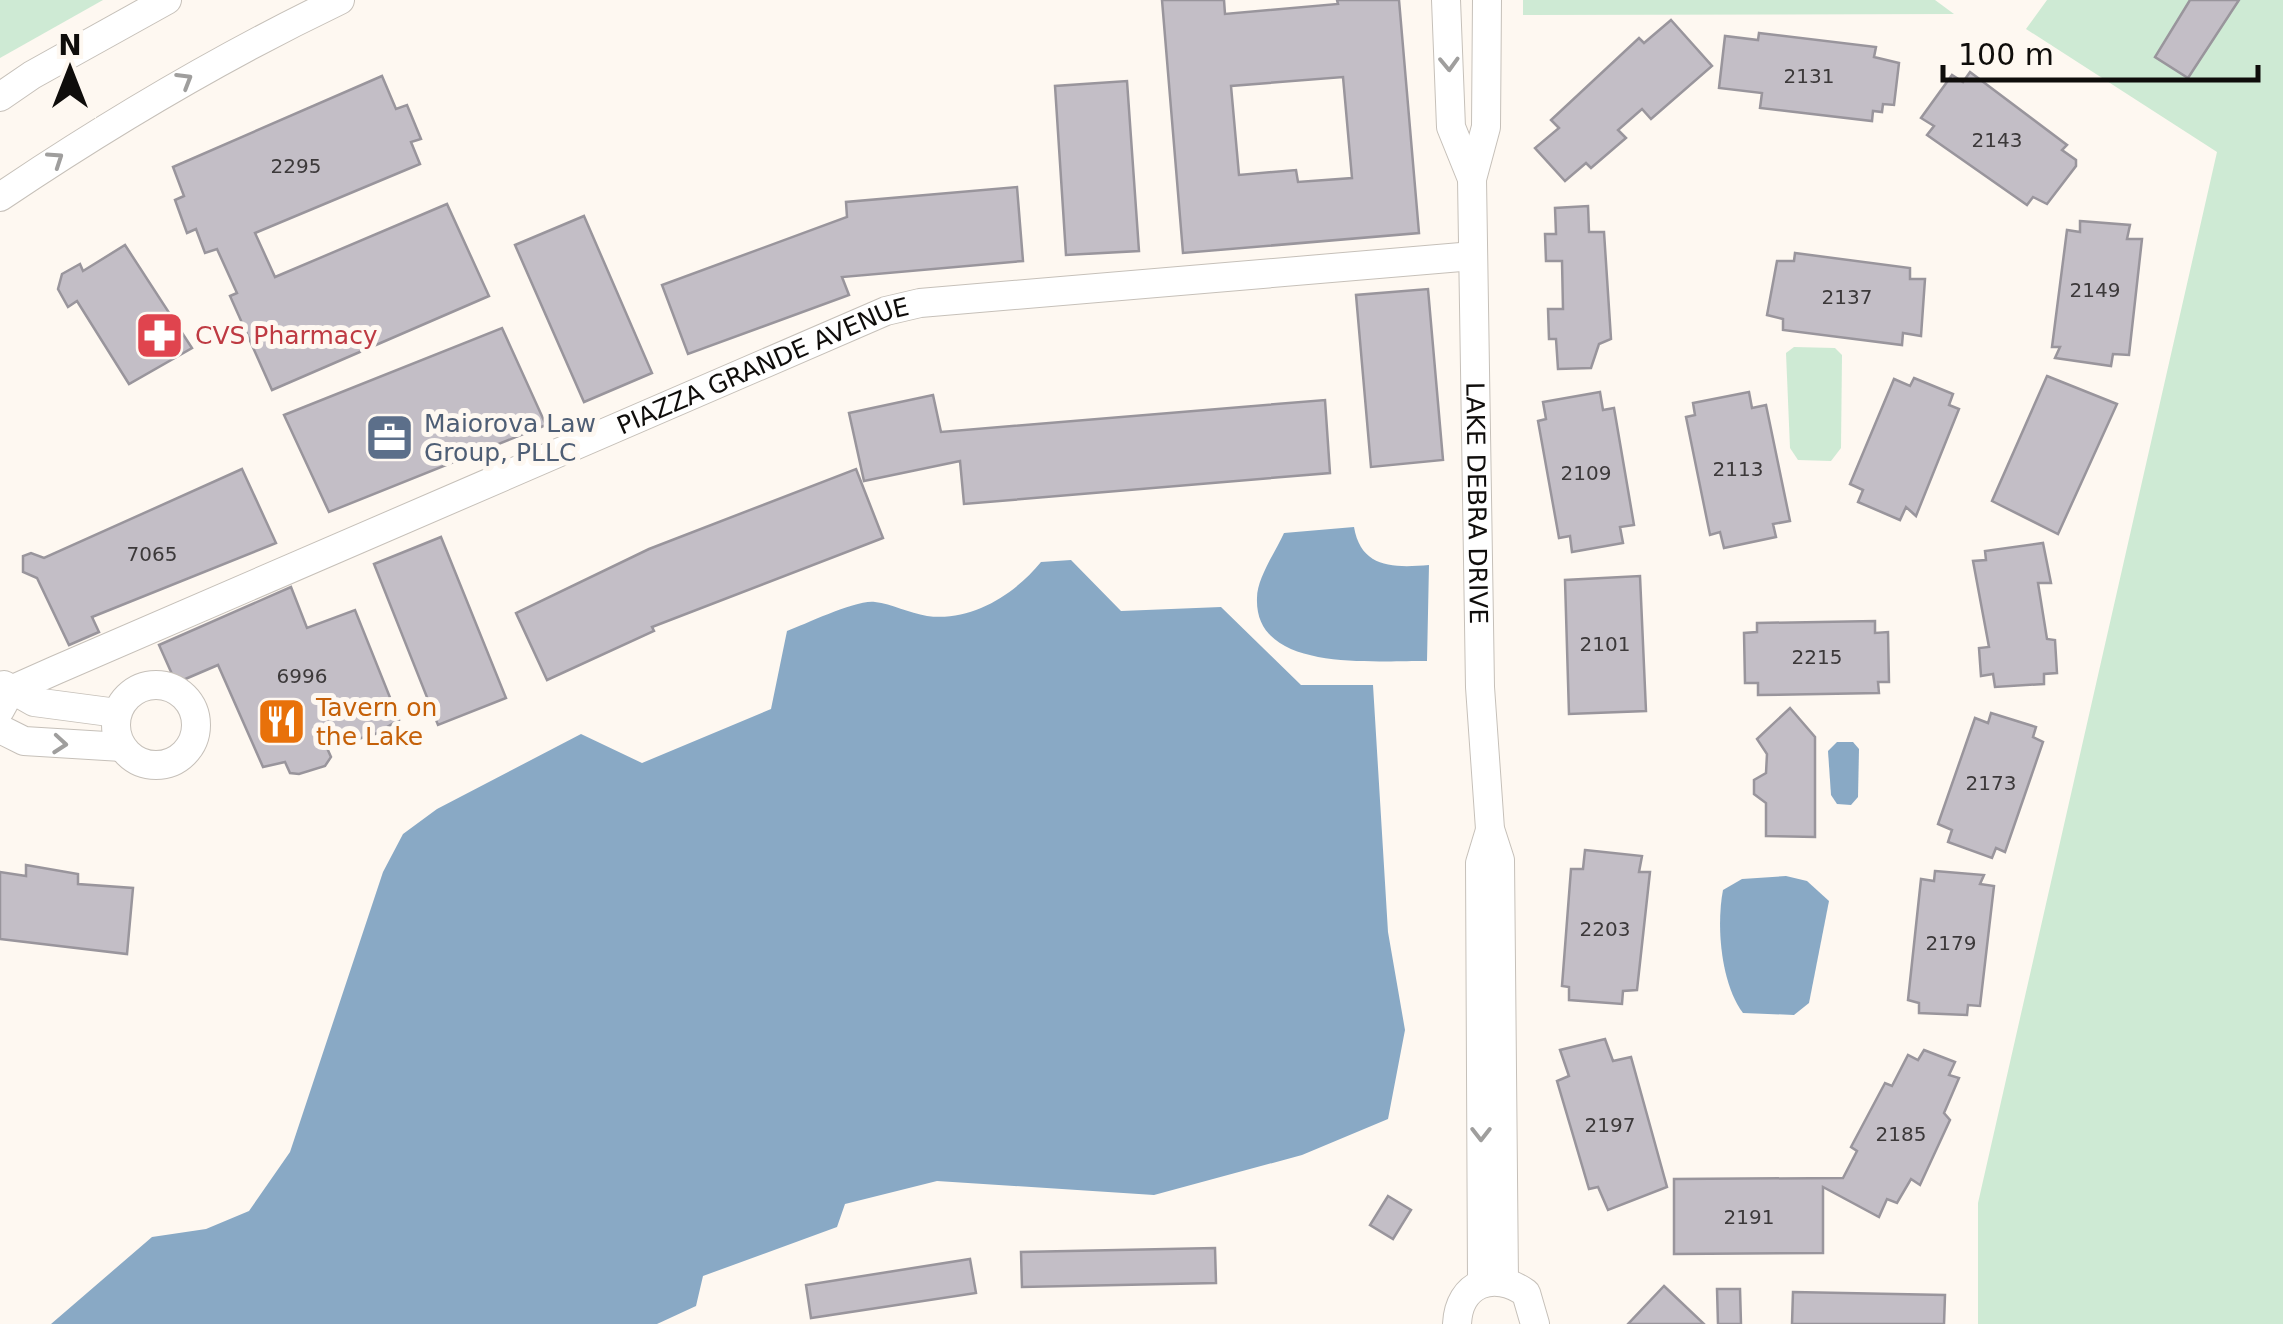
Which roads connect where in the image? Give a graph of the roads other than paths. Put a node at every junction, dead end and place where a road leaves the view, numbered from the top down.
1 (168, 0) edge
2 (340, 0) edge
3 (1446, 0) edge
4 (1488, 0) edge
5 (0, 97) edge
6 (1472, 179) junction
7 (0, 197) edge
8 (1474, 256) junction
9 (56, 670) junction
10 (4, 694) edge
11 (67, 708) junction
12 (117, 713) junction
13 (0, 730) edge
14 (122, 747) junction
15 (1493, 1281) junction
16 (1457, 1324) edge
17 (1535, 1324) edge

1 - 5 street
7 -> 2 street
3 -> 6 street, LAKE DEBRA DRIVE
4 - 6 street, LAKE DEBRA DRIVE
6 - 8 street, LAKE DEBRA DRIVE
8 - 9 street, PIAZZA GRANDE AVENUE
8 - 15 street, LAKE DEBRA DRIVE
9 - 10 street, PIAZZA GRANDE AVENUE
9 - 11 street
10 - 11 street
11 - 12 street
12 - 14 street
12 - 14 street
13 -> 14 street
15 - 16 street
15 - 17 street

